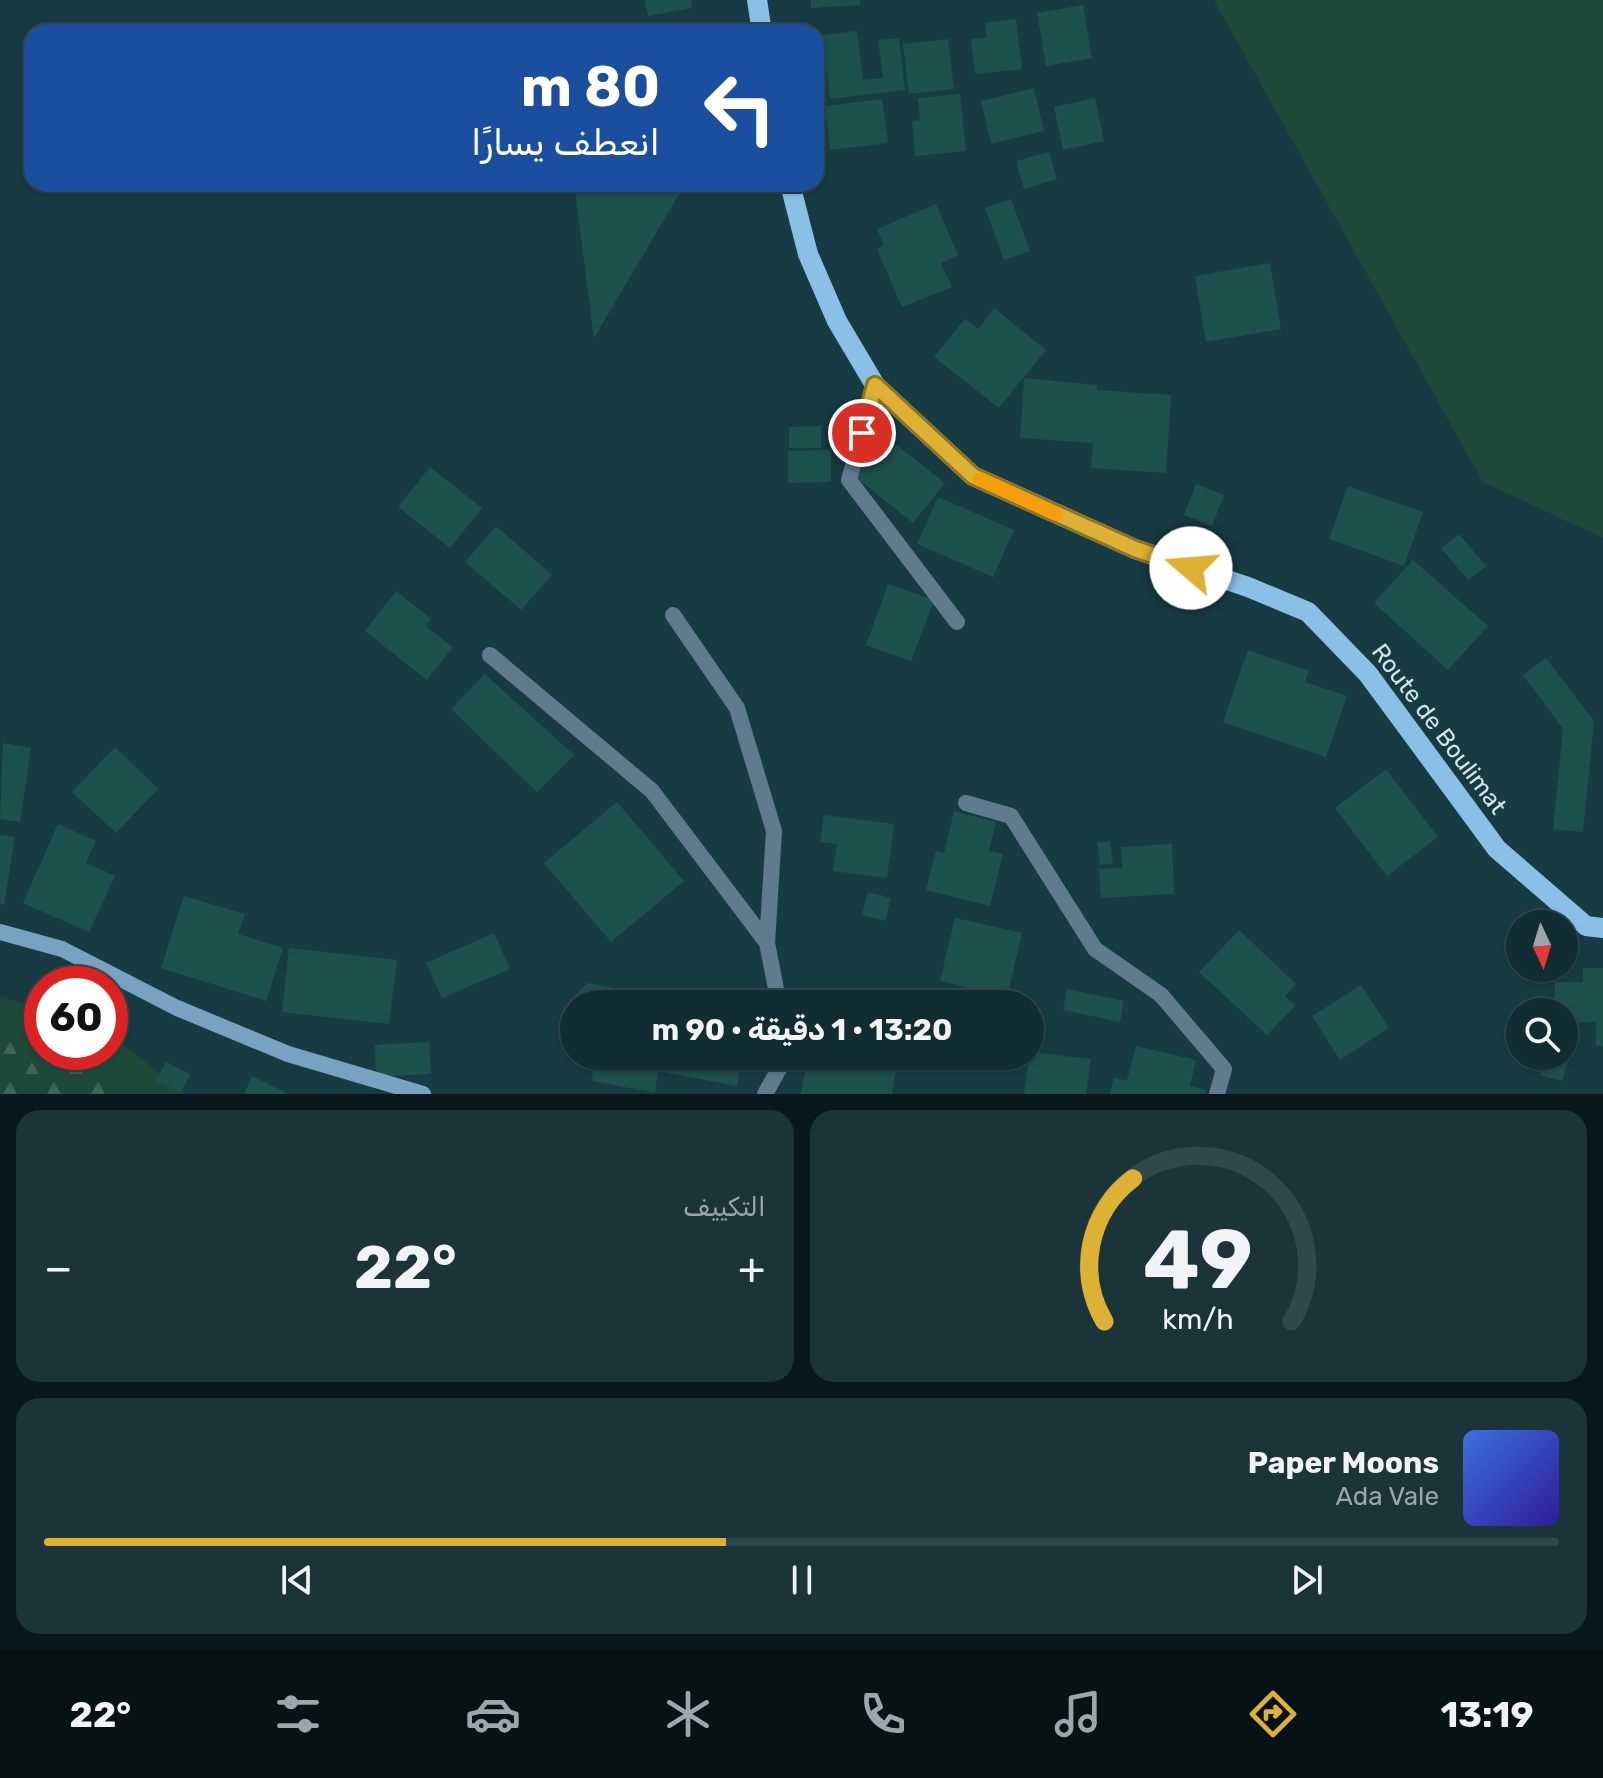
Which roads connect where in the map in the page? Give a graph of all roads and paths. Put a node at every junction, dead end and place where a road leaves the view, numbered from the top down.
1 (757, 0) edge
2 (761, 24) edge
3 (792, 192) edge
4 (875, 385) junction
5 (673, 615) dead end
6 (957, 622) dead end
7 (490, 655) dead end
8 (966, 803) dead end
9 (1603, 928) edge
10 (0, 932) edge
11 (767, 943) junction
12 (776, 990) edge
13 (778, 1070) edge
14 (423, 1094) edge
15 (765, 1094) edge
16 (1217, 1094) edge

1 - 2 main road
3 - 4 main road, Route de Boulimat
4 - 6 street
4 - 9 main road, Route de Boulimat
5 - 11 street
7 - 11 street
8 - 16 street
10 - 14 main road
11 - 12 street
13 - 15 street

